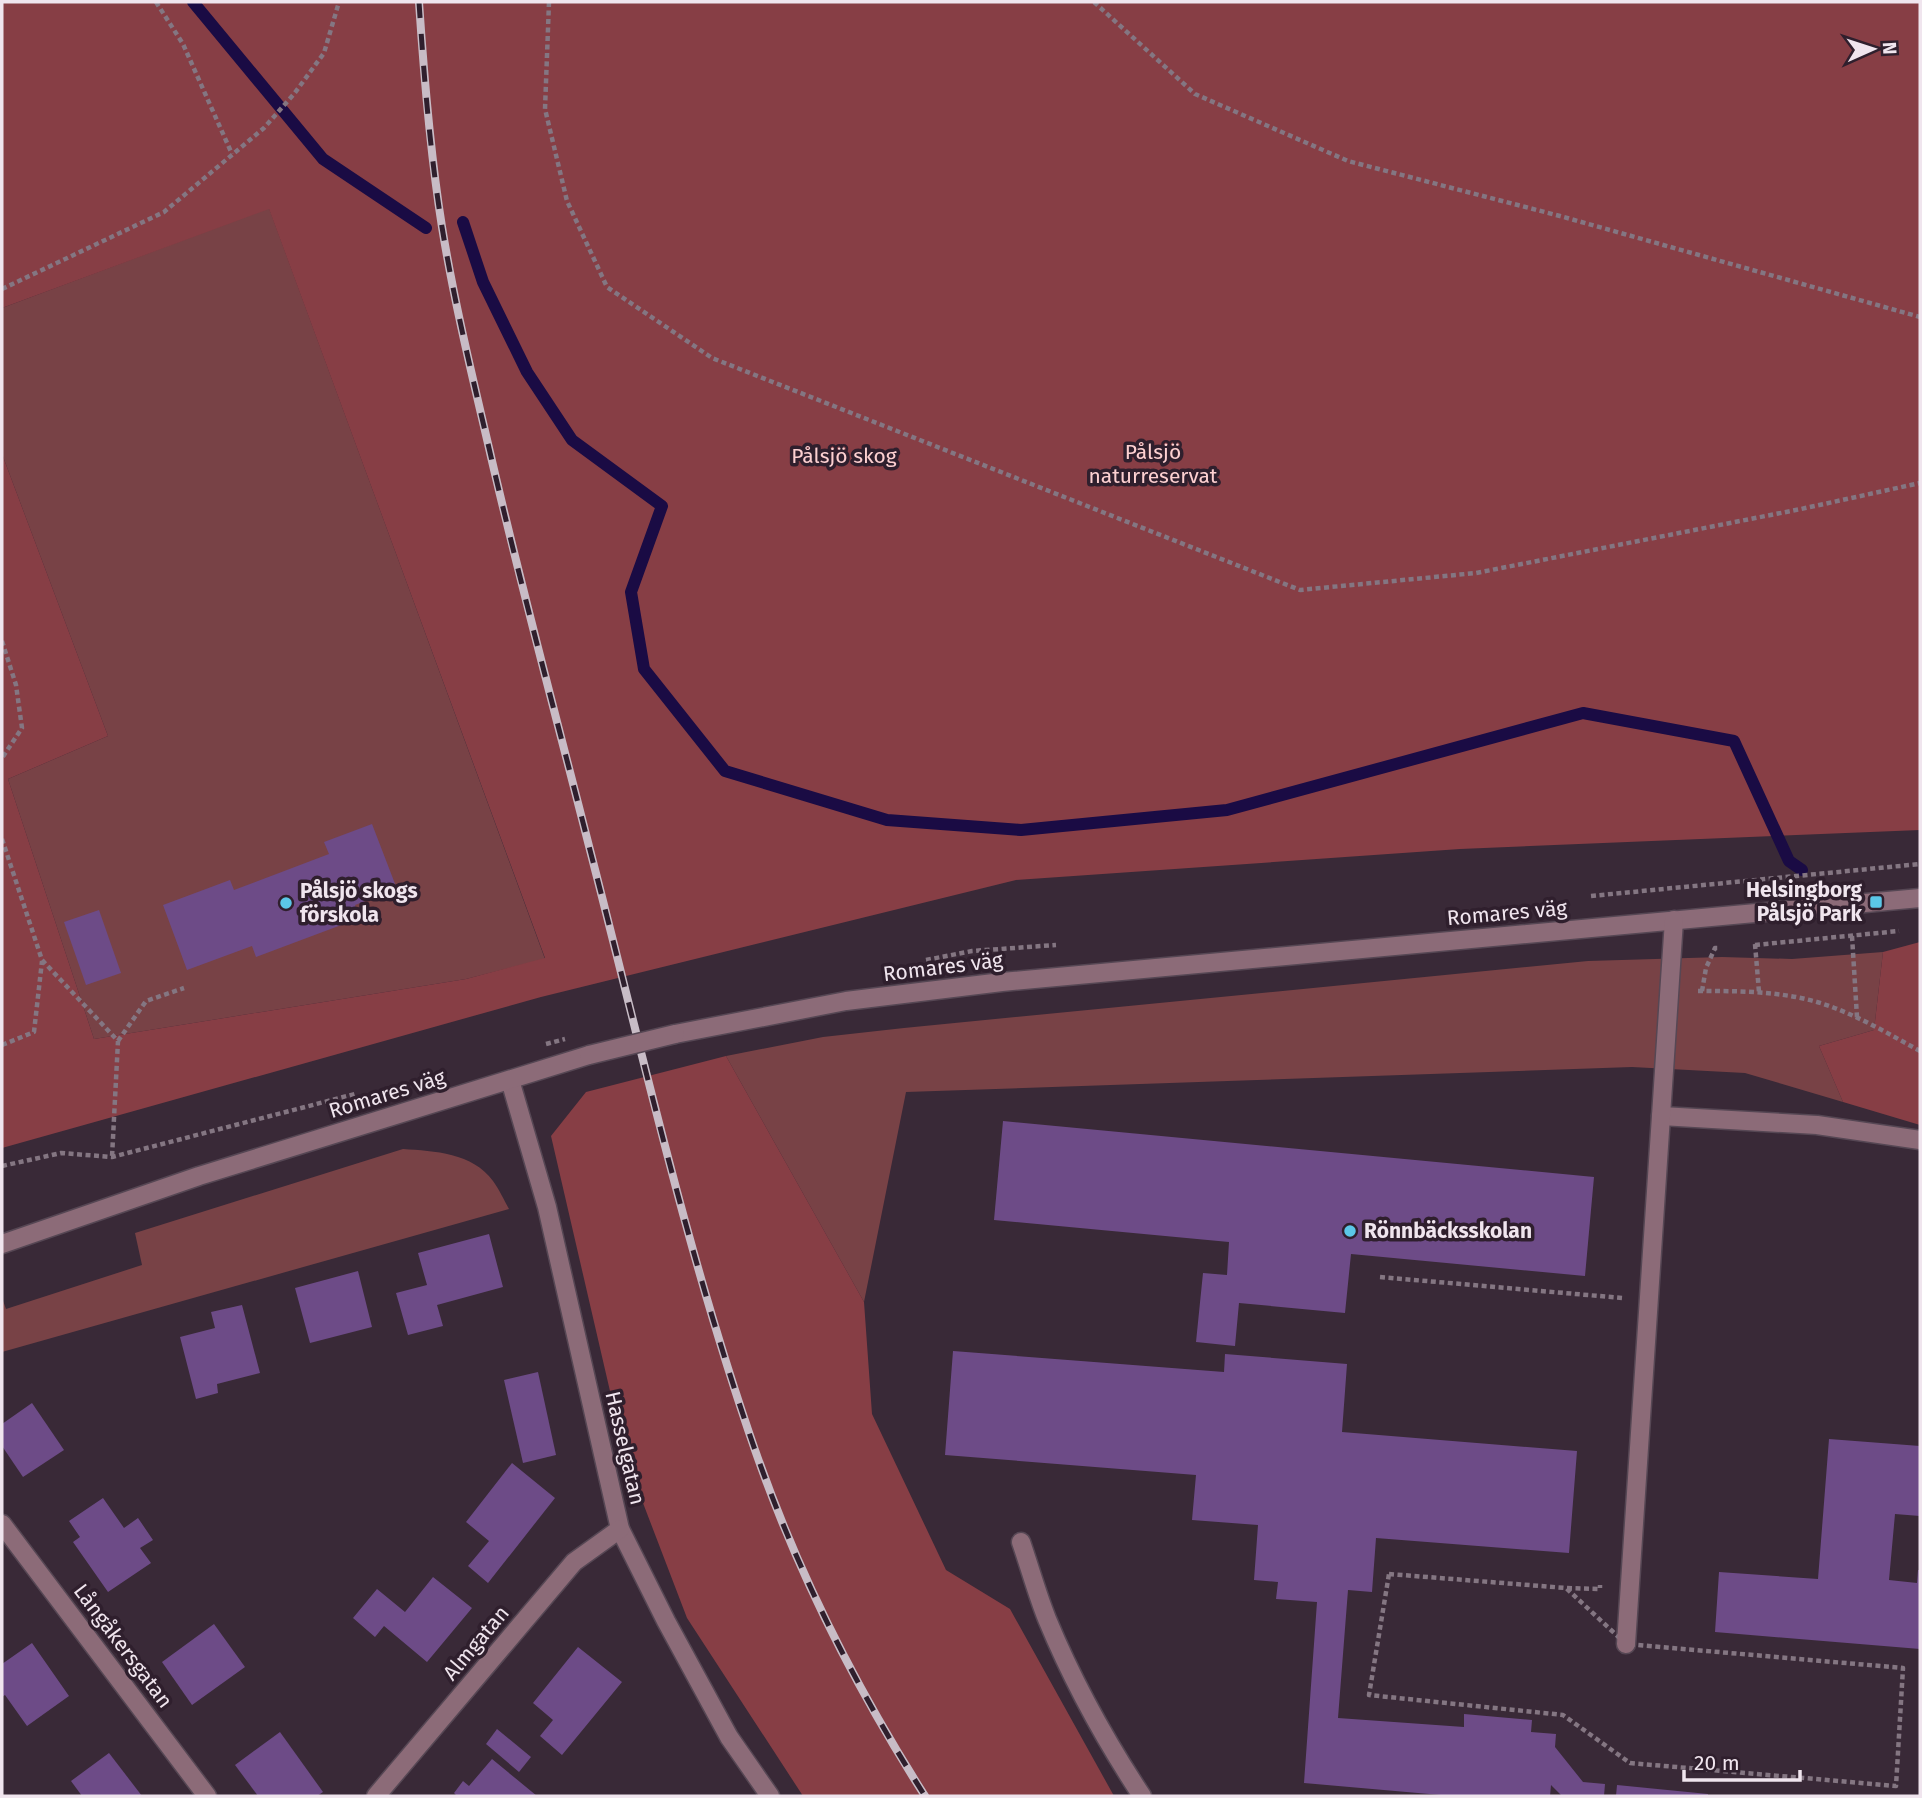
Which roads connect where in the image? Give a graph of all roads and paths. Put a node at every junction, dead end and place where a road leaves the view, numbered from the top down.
1 (156, 2) edge
2 (338, 2) edge
3 (549, 2) edge
4 (1094, 2) edge
5 (232, 154) junction
6 (2, 289) edge
7 (1920, 317) edge
8 (1920, 483) edge
9 (2, 641) edge
10 (2, 758) edge
11 (2, 839) edge
12 (1920, 898) edge
13 (1674, 920) junction
14 (1902, 930) dead end
15 (1852, 936) junction
16 (1742, 946) dead end
17 (1728, 947) dead end
18 (42, 960) junction
19 (184, 988) dead end
20 (1670, 991) junction
21 (1702, 991) junction
22 (1857, 1017) junction
23 (118, 1041) junction
24 (546, 1044) dead end
25 (2, 1045) edge
26 (533, 1047) dead end
27 (1920, 1052) edge
28 (510, 1080) junction
29 (369, 1091) dead end
30 (1661, 1116) junction
31 (1920, 1140) edge
32 (112, 1157) junction
33 (2, 1166) edge
34 (2, 1244) edge
35 (1380, 1277) dead end
36 (1623, 1298) dead end
37 (2, 1524) edge
38 (620, 1529) junction
39 (1021, 1542) dead end
40 (1626, 1644) junction
41 (208, 1796) edge
42 (376, 1796) edge
43 (770, 1796) edge
44 (1142, 1796) edge

1 - 5 path
2 - 5 path
3 - 8 path
4 - 7 path
5 - 6 path
9 - 10 path
11 - 18 path
12 - 13 street, Romares väg
13 - 20 street
13 - 28 street, Romares väg, bridge
14 - 15 path
15 - 16 path
15 - 22 path
17 - 21 path
18 - 23 path
18 - 25 path
19 - 23 path
20 - 21 path
20 - 30 street
21 - 22 path
22 - 27 path
23 - 32 path
24 - 26 path
28 - 34 street, Romares väg
28 - 38 street, Hasselgatan
29 - 32 path
30 - 31 street
30 - 40 street
32 - 33 path
35 - 36 path
37 - 41 street, Långåkersgatan
38 - 42 street, Almgatan
38 - 43 street, Hasselgatan
39 - 44 street
40 - 40 path

